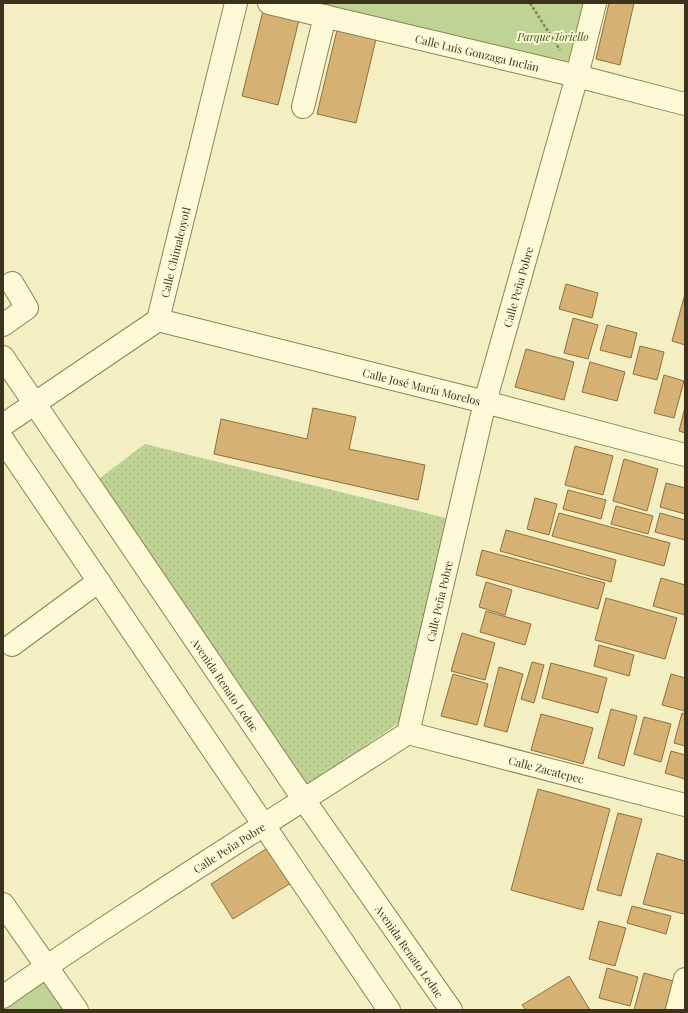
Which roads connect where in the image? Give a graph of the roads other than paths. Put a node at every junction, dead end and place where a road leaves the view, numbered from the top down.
1 (236, 3) edge
2 (269, 3) edge
3 (596, 3) edge
4 (324, 16) junction
5 (576, 76) junction
6 (685, 104) edge
7 (303, 107) dead end
8 (12, 283) dead end
9 (158, 320) junction
10 (3, 325) edge
11 (3, 357) edge
12 (485, 402) junction
13 (35, 404) junction
14 (3, 425) edge
15 (3, 440) edge
16 (685, 455) edge
17 (99, 581) junction
18 (12, 645) dead end
19 (408, 733) junction
20 (304, 800) junction
21 (685, 805) edge
22 (264, 824) junction
23 (3, 904) edge
24 (46, 966) junction
25 (685, 979) edge
26 (3, 997) edge
27 (76, 1010) edge
28 (389, 1010) edge
29 (451, 1010) edge
30 (677, 1010) edge

1 - 9 street, Calle Chimalcoyotl
2 - 4 street, Calle Luis Gonzaga Inclán
3 - 5 street, Calle Peña Pobre
4 - 5 street, Calle Luis Gonzaga Inclán
4 - 7 street
5 - 6 street, Calle Luis Gonzaga Inclán
5 - 12 street, Calle Peña Pobre
8 - 10 street
9 - 12 street, Calle José María Morelos
9 - 13 street
11 - 13 street, Avenida Renato Leduc
12 - 16 street, Calle José María Morelos
12 - 19 street, Calle Peña Pobre
13 - 14 street
13 - 20 street, Avenida Renato Leduc
15 - 17 street
17 - 18 street
17 - 22 street
19 - 20 street, Calle Peña Pobre
19 - 21 street, Calle Zacatepec
20 - 22 street, Calle Peña Pobre
20 - 29 street, Avenida Renato Leduc
22 - 24 street, Calle Peña Pobre
22 - 28 street
23 - 24 street
24 - 26 street, Calle Peña Pobre
24 - 27 street
25 - 30 street

